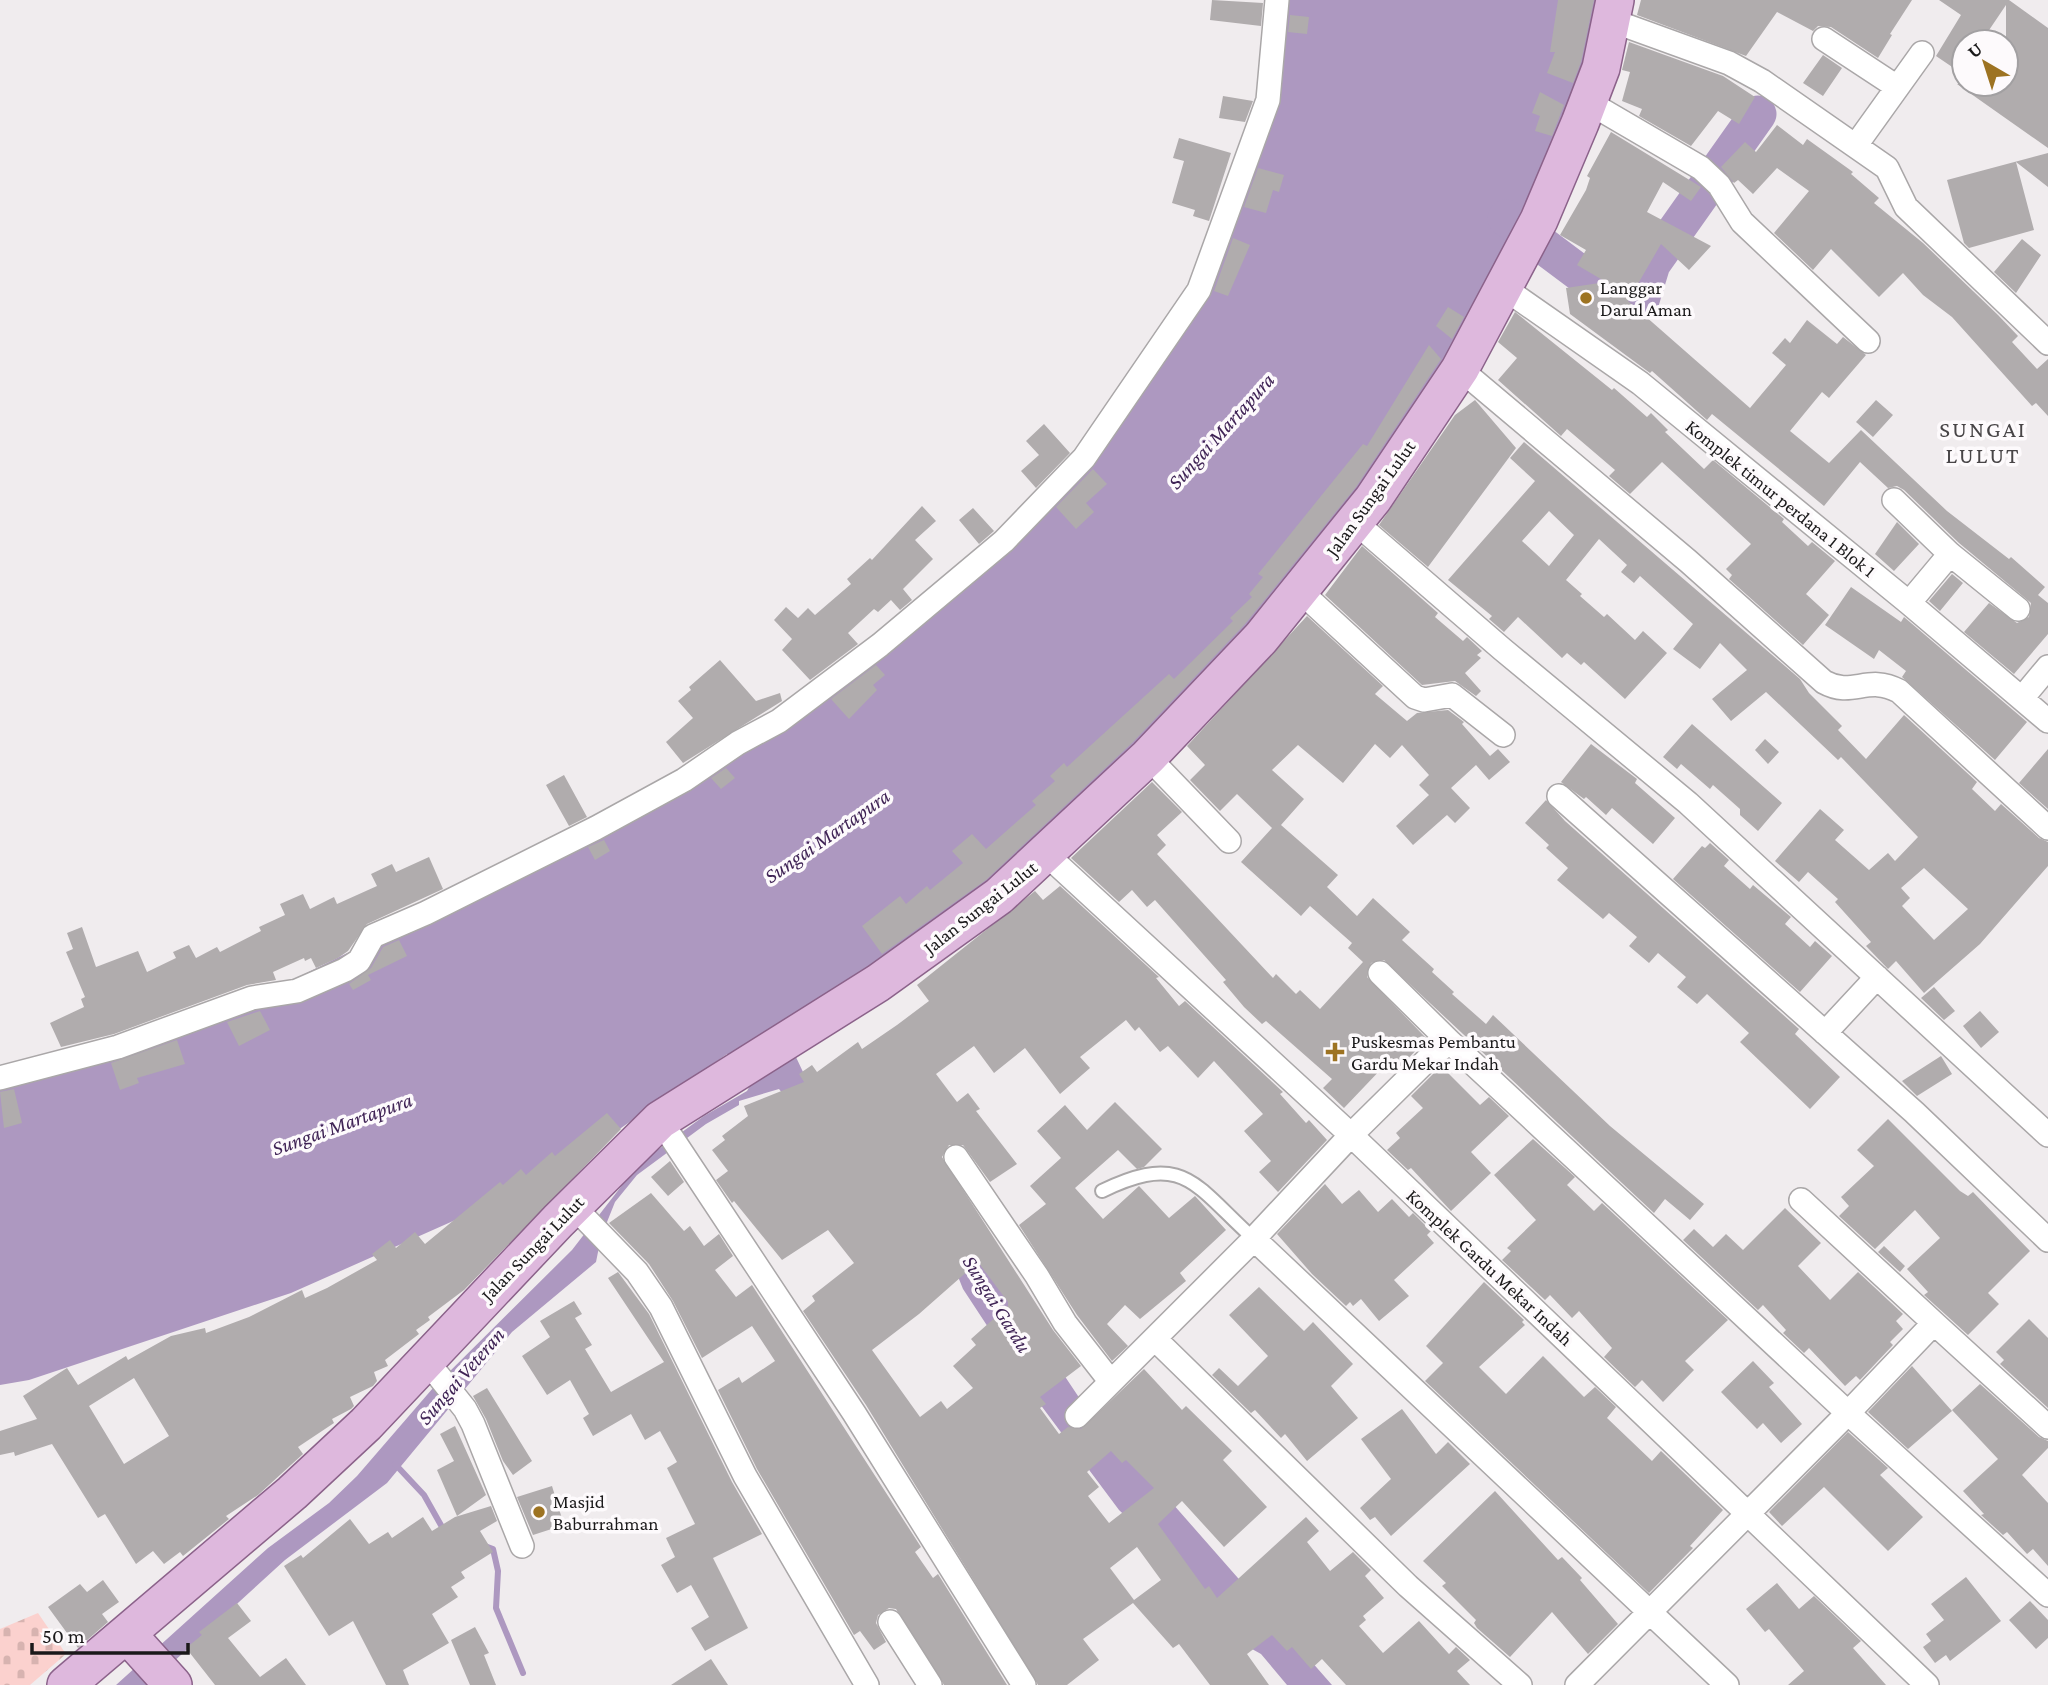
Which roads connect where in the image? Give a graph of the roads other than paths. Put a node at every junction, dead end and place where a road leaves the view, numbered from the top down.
1 (1277, 0) edge
2 (1614, 10) edge
3 (1825, 39) dead end
4 (1922, 53) dead end
5 (1897, 87) junction
6 (1588, 102) junction
7 (1856, 145) junction
8 (1504, 288) junction
9 (1868, 341) dead end
10 (2048, 343) edge
11 (1460, 369) junction
12 (1894, 500) dead end
13 (1355, 522) junction
14 (1950, 554) junction
15 (1300, 591) junction
16 (1909, 603) junction
17 (2018, 610) dead end
18 (2048, 667) edge
19 (2023, 697) junction
20 (2048, 721) edge
21 (1503, 735) dead end
22 (1148, 757) junction
23 (1559, 796) dead end
24 (2048, 828) edge
25 (1229, 841) dead end
26 (1047, 855) junction
27 (1380, 973) dead end
28 (1877, 977) junction
29 (1825, 1033) junction
30 (1450, 1042) junction
31 (0, 1078) edge
32 (670, 1133) junction
33 (1351, 1135) junction
34 (2048, 1135) edge
35 (956, 1157) dead end
36 (1102, 1191) dead end
37 (1801, 1200) dead end
38 (580, 1213) junction
39 (1254, 1239) junction
40 (2048, 1240) edge
41 (1934, 1323) junction
42 (1154, 1339) junction
43 (433, 1369) junction
44 (1111, 1382) junction
45 (1848, 1413) junction
46 (1077, 1416) dead end
47 (2048, 1427) edge
48 (1749, 1512) junction
49 (522, 1546) dead end
50 (2048, 1595) edge
51 (1649, 1612) junction
52 (890, 1622) dead end
53 (153, 1663) edge
54 (66, 1685) edge
55 (867, 1685) edge
56 (930, 1685) edge
57 (1024, 1685) edge
58 (1520, 1685) edge
59 (1577, 1685) edge
60 (1727, 1685) edge
61 (1927, 1685) edge

1 - 31 street
2 - 6 main road, Jalan Sungai Lulut
2 - 7 street
3 - 5 street
4 - 5 street
5 - 7 street
6 - 8 main road, Jalan Sungai Lulut
6 - 9 street
7 - 10 street
8 - 11 main road, Jalan Sungai Lulut
8 - 16 street, Komplek timur perdana 1 Blok 1
11 - 13 main road, Jalan Sungai Lulut
11 - 24 street
12 - 14 street
13 - 15 main road, Jalan Sungai Lulut
13 - 28 street
14 - 16 street
14 - 17 street
15 - 21 street
15 - 22 main road, Jalan Sungai Lulut
16 - 19 street, Komplek timur perdana 1 Blok 1
18 - 19 street
19 - 20 street, Komplek timur perdana 1 Blok 1
22 - 25 street
22 - 26 main road, Jalan Sungai Lulut
23 - 29 street
26 - 32 main road, Jalan Sungai Lulut
26 - 33 street, Komplek Gardu Mekar Indah
27 - 30 street
28 - 29 street
28 - 34 street
29 - 40 street
30 - 33 street
30 - 45 street
32 - 38 main road, Jalan Sungai Lulut
32 - 57 street
33 - 39 street
33 - 48 street, Komplek Gardu Mekar Indah
35 - 44 street
36 - 39 lane
37 - 41 street
38 - 43 main road, Jalan Sungai Lulut
38 - 55 street
39 - 42 street
39 - 51 street
41 - 45 street
41 - 47 street
42 - 44 street
42 - 58 street
43 - 49 street
43 - 53 main road, Jalan Sungai Lulut
44 - 46 street
45 - 48 street
45 - 50 street
48 - 51 street
48 - 61 street, Komplek Gardu Mekar Indah
51 - 59 street
51 - 60 street
52 - 56 street
53 - 54 main road, Jalan Sungai Lulut

